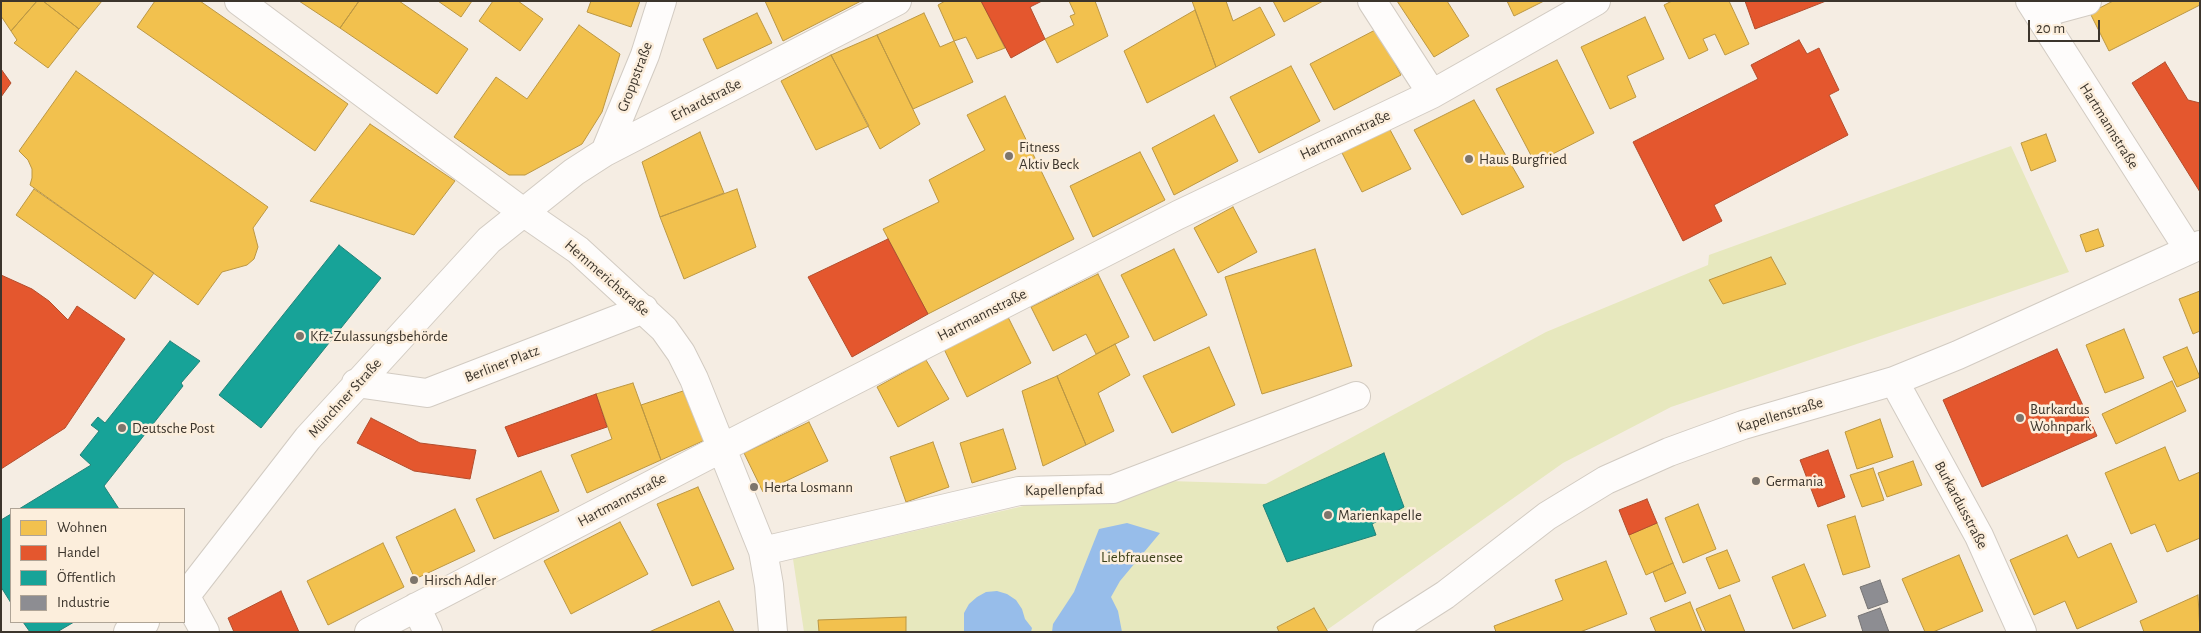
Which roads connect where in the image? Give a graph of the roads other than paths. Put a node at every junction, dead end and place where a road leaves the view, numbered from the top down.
1 (662, 1) edge
2 (897, 1) edge
3 (1372, 1) edge
4 (1596, 1) edge
5 (2087, 1) edge
6 (243, 2) edge
7 (2034, 8) edge
8 (1432, 94) junction
9 (606, 152) junction
10 (522, 212) junction
11 (2194, 248) edge
12 (644, 309) junction
13 (1894, 381) junction
14 (356, 384) junction
15 (1356, 396) dead end
16 (722, 448) junction
17 (763, 551) junction
18 (185, 598) edge
19 (416, 608) junction
20 (143, 623) edge
21 (128, 632) edge
22 (205, 632) edge
23 (369, 632) edge
24 (428, 632) edge
25 (773, 632) edge
26 (1386, 632) edge
27 (2022, 632) edge

1 - 9 street, Groppstraße
2 - 9 street, Erhardstraße
3 - 8 street
4 - 8 street, Hartmannstraße
5 - 7 street
6 - 10 street, Hemmerichstraße
7 - 11 street, Hartmannstraße
8 - 16 street, Hartmannstraße
9 - 10 street, Erhardstraße
10 - 12 street, Hemmerichstraße
10 - 14 street, Münchner Straße
11 - 13 street, Kapellenstraße
12 - 14 street, Berliner Platz
12 - 16 street, Hemmerichstraße
13 - 26 street, Kapellenstraße
13 - 27 street, Burkardusstraße
14 - 18 street, Münchner Straße
15 - 17 street, Kapellenpfad
16 - 17 street, Hemmerichstraße
16 - 19 street, Hartmannstraße
17 - 25 street, Hemmerichstraße
18 - 22 street
19 - 23 street, Hartmannstraße
19 - 24 street
20 - 21 street

